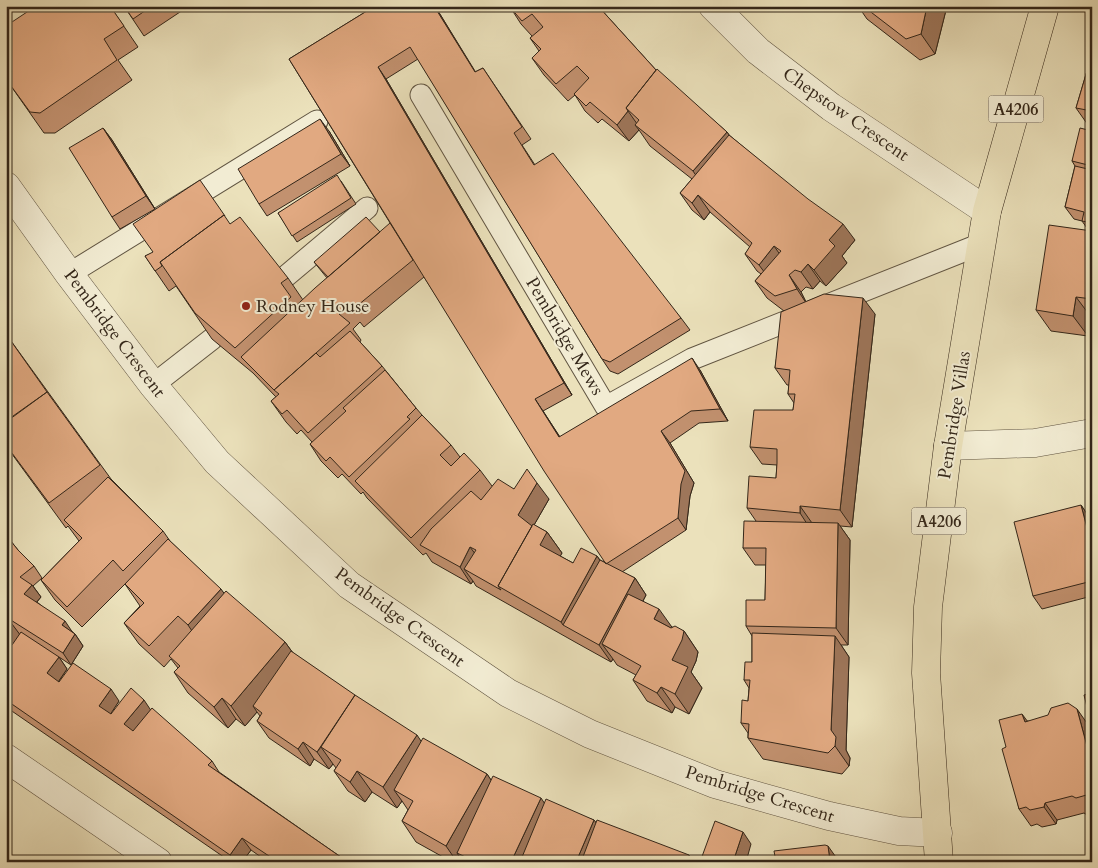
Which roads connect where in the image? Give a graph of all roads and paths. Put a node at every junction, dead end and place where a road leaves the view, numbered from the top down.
1 (713, 6) edge
2 (1045, 6) edge
3 (422, 95) dead end
4 (317, 121) edge
5 (6, 186) edge
6 (368, 208) edge
7 (987, 211) junction
8 (981, 244) junction
9 (69, 274) junction
10 (285, 276) edge
11 (212, 339) edge
12 (154, 384) junction
13 (1092, 433) edge
14 (948, 446) junction
15 (6, 758) edge
16 (938, 832) junction
17 (158, 862) edge
18 (939, 862) edge

1 - 7 street, Chepstow Crescent
2 - 7 main road, Pembridge Villas / A4206
3 - 8 lane, Pembridge Mews
4 - 9 lane
5 - 9 street, Pembridge Crescent
6 - 10 lane
7 - 8 main road, Pembridge Villas / A4206
8 - 14 main road, Pembridge Villas / A4206
9 - 12 street, Pembridge Crescent
11 - 12 lane
12 - 16 street, Pembridge Crescent
13 - 14 street
14 - 16 main road, Pembridge Villas / A4206
15 - 17 street
16 - 18 main road, A4206

